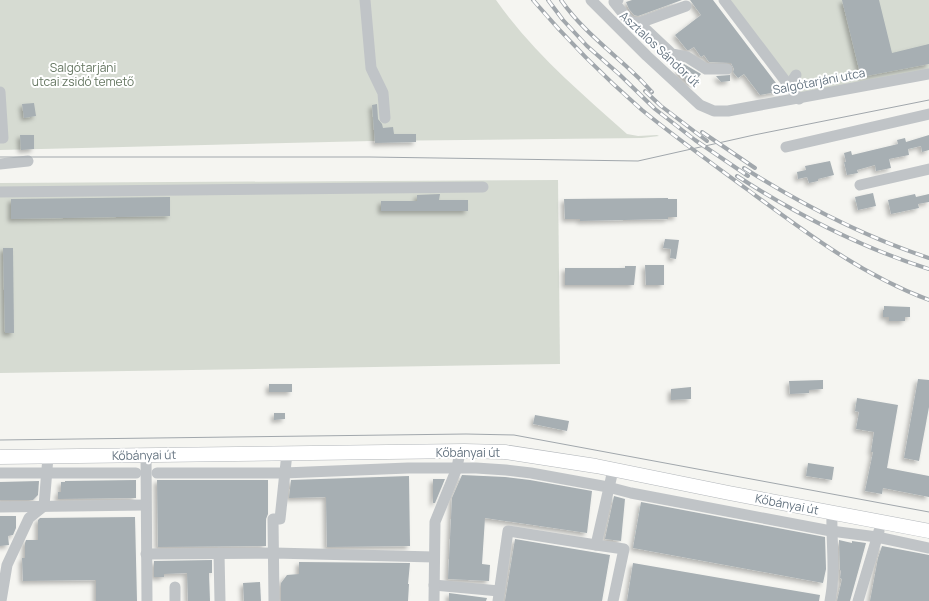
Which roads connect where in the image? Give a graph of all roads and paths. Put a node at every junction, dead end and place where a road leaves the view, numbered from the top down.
1 (365, 0) edge
2 (591, 0) edge
3 (618, 0) edge
4 (724, 0) edge
5 (686, 6) dead end
6 (639, 23) junction
7 (727, 69) dead end
8 (929, 74) edge
9 (796, 75) dead end
10 (789, 86) junction
11 (0, 92) edge
12 (799, 99) junction
13 (714, 111) joint
14 (929, 114) edge
15 (385, 118) dead end
16 (1, 138) edge
17 (786, 147) dead end
18 (28, 161) dead end
19 (0, 164) edge
20 (929, 169) edge
21 (860, 185) dead end
22 (483, 187) dead end
23 (0, 192) edge
24 (442, 451) junction
25 (460, 451) junction
26 (287, 453) junction
27 (146, 455) junction
28 (48, 457) junction
29 (0, 458) edge
30 (457, 468) junction
31 (613, 470) junction
32 (47, 472) junction
33 (0, 473) edge
34 (136, 473) dead end
35 (157, 473) dead end
36 (284, 473) junction
37 (608, 487) junction
38 (145, 505) junction
39 (44, 506) junction
40 (0, 507) edge
41 (832, 513) junction
42 (881, 522) junction
43 (831, 531) junction
44 (929, 531) edge
45 (877, 537) junction
46 (596, 545) junction
47 (929, 548) edge
48 (219, 553) junction
49 (274, 553) junction
50 (146, 554) junction
51 (434, 557) junction
52 (434, 585) junction
53 (175, 587) dead end
54 (498, 596) edge
55 (1, 601) edge
56 (147, 601) edge
57 (174, 601) edge
58 (220, 601) edge
59 (274, 601) edge
60 (434, 601) edge
61 (613, 601) edge
62 (830, 601) edge
63 (858, 601) edge

1 - 15 street
2 - 13 street, Asztalos Sándor út
3 - 6 street
4 - 10 street
5 - 6 street
6 - 7 street
8 - 12 street, Salgótarjáni utca
9 - 10 street
10 - 12 street
11 - 16 street
12 - 13 street, Salgótarjáni utca
14 - 17 street
18 - 19 street
20 - 21 street
22 - 23 street
24 - 25 main road, Kőbányai út
24 - 26 main road, Kőbányai út
24 - 30 street
25 - 30 street
25 - 31 main road, Kőbányai út
26 - 27 main road, Kőbányai út
26 - 36 street
27 - 28 main road, Kőbányai út
27 - 38 street
28 - 29 main road, Kőbányai út
28 - 32 street
30 - 36 street
30 - 37 street
30 - 51 street
31 - 37 street
31 - 41 main road, Kőbányai út
32 - 33 street
32 - 34 street
32 - 39 street
35 - 36 street
36 - 49 street
37 - 43 street
37 - 46 street
38 - 39 street
38 - 50 street
39 - 40 street
39 - 55 street
41 - 42 main road, Kőbányai út
41 - 43 street
42 - 44 main road, Kőbányai út
42 - 45 street
43 - 45 street
43 - 62 street
45 - 47 street
45 - 63 street
46 - 54 street
46 - 61 street
48 - 49 street
48 - 50 street
48 - 58 street
49 - 51 street
49 - 59 street
50 - 56 street
51 - 52 street
52 - 54 street
52 - 60 street
53 - 57 street

